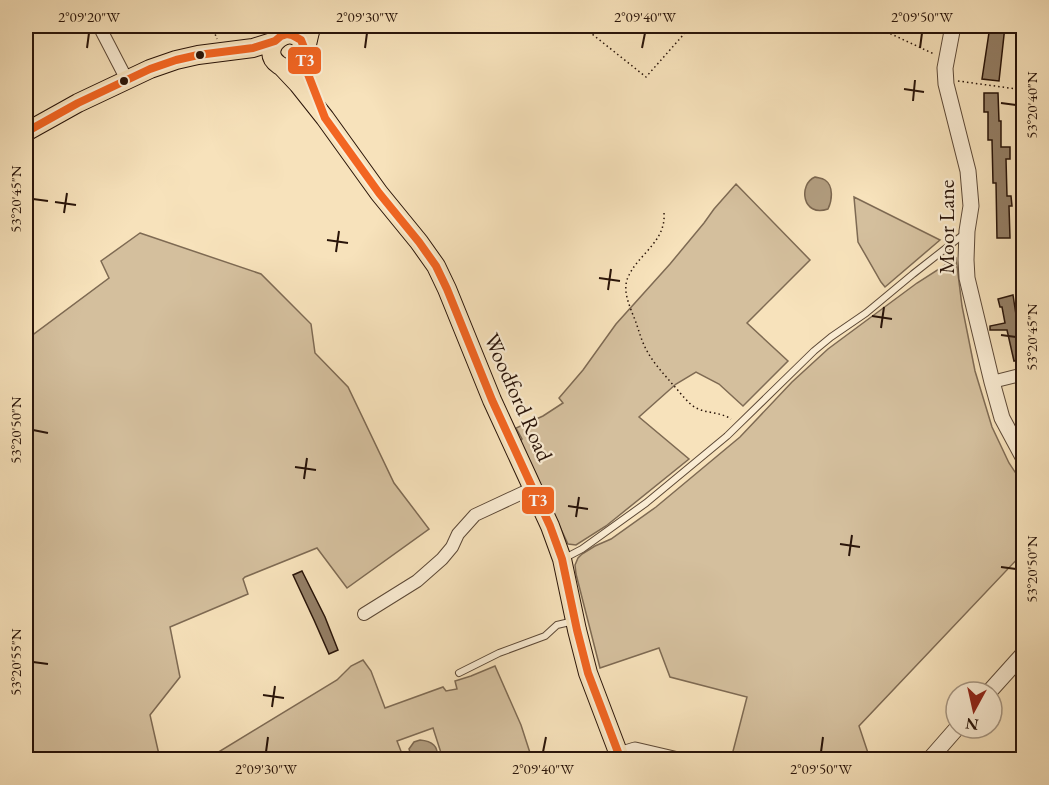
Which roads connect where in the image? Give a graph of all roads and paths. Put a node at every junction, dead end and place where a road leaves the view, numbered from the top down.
1 (99, 26) edge
2 (312, 26) edge
3 (582, 26) edge
4 (691, 26) edge
5 (874, 26) edge
6 (953, 26) edge
7 (288, 34) edge
8 (223, 52) junction
9 (304, 53) junction
10 (946, 60) junction
11 (279, 64) junction
12 (127, 80) junction
13 (945, 80) junction
14 (1023, 90) edge
15 (325, 118) junction
16 (26, 132) edge
17 (664, 213) dead end
18 (967, 231) junction
19 (1023, 374) edge
20 (992, 382) junction
21 (738, 426) junction
22 (1023, 459) edge
23 (533, 488) junction
24 (562, 559) junction
25 (364, 614) dead end
26 (575, 621) junction
27 (1023, 653) edge
28 (459, 673) dead end
29 (999, 680) edge
30 (946, 740) edge
31 (620, 757) edge
32 (678, 759) edge
33 (929, 759) edge

1 - 12 street
2 - 9 main road
3 - 4 path
5 - 10 path
6 - 10 street, Moor Lane
7 - 8 main road
7 - 9 main road
7 - 11 main road
8 - 11 main road
8 - 12 main road
9 - 11 main road
9 - 15 main road, Woodford Road
10 - 13 street, Moor Lane
11 - 15 main road, Woodford Road
12 - 16 main road
13 - 14 path
13 - 18 street, Moor Lane
15 - 23 main road, Woodford Road
17 - 21 path
18 - 20 street, Moor Lane
18 - 21 lane
19 - 20 street
20 - 22 street, Moor Lane
21 - 24 lane
23 - 24 main road, Woodford Road
23 - 25 street
24 - 26 main road, Woodford Road
26 - 28 lane
26 - 31 main road, Woodford Road
27 - 29 street
30 - 33 street
31 - 32 street

